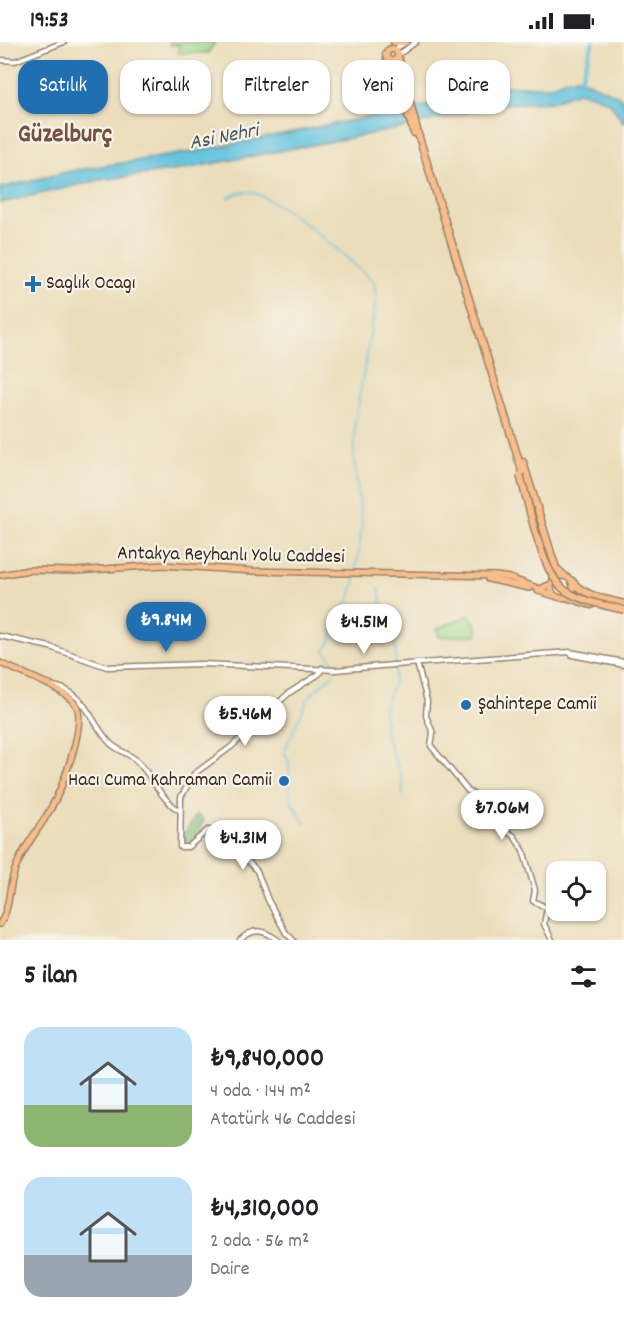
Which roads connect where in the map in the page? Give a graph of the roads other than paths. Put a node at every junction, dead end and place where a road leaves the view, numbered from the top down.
1 (64, 42) edge
2 (384, 42) edge
3 (407, 42) edge
4 (416, 42) edge
5 (393, 49) edge
6 (0, 60) edge
7 (411, 114) edge
8 (460, 276) junction
9 (510, 433) junction
10 (521, 474) junction
11 (0, 575) edge
12 (463, 576) junction
13 (564, 576) junction
14 (572, 581) junction
15 (551, 584) junction
16 (555, 596) junction
17 (566, 597) junction
18 (624, 608) edge
19 (0, 636) edge
20 (0, 663) edge
21 (417, 663) junction
22 (624, 663) edge
23 (322, 668) junction
24 (50, 687) junction
25 (179, 810) junction
26 (0, 924) edge
27 (240, 940) edge
28 (278, 940) edge
29 (293, 940) edge
30 (552, 940) edge

1 - 6 street
2 - 5 highway
3 - 5 highway
4 - 5 street
7 - 8 highway
8 - 9 highway
8 - 10 highway
9 - 10 highway
9 - 13 highway
10 - 18 highway, bridge
11 - 12 main road, Antakya Reyhanlı Yolu Caddesi
12 - 15 main road
12 - 16 main road
13 - 14 main road
13 - 15 main road
14 - 17 main road
14 - 18 highway
15 - 16 main road
16 - 17 main road
17 - 18 highway
19 - 23 street
20 - 24 main road
21 - 22 street
21 - 23 street
21 - 30 street
23 - 25 street
24 - 25 street
24 - 26 main road
25 - 29 street
27 - 28 street

